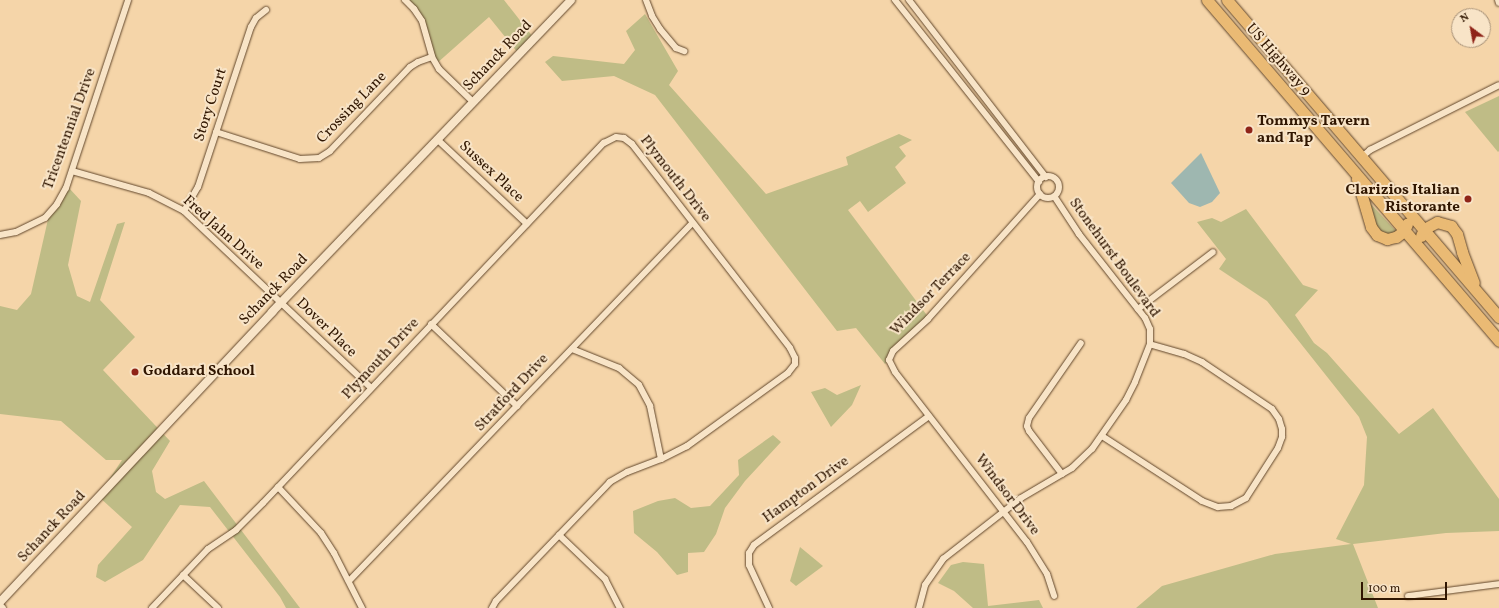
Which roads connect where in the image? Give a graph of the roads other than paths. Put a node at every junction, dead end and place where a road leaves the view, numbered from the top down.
1 (128, 0) edge
2 (405, 0) edge
3 (571, 0) edge
4 (646, 0) edge
5 (895, 0) edge
6 (909, 0) edge
7 (1207, 0) edge
8 (1227, 0) edge
9 (1498, 0) edge
10 (1499, 3) edge
11 (266, 10) dead end
12 (922, 17) junction
13 (914, 24) junction
14 (684, 51) dead end
15 (432, 57) junction
16 (1499, 85) edge
17 (473, 102) junction
18 (216, 132) junction
19 (438, 140) junction
20 (1362, 157) junction
21 (72, 171) junction
22 (1355, 173) junction
23 (1046, 177) junction
24 (1039, 182) junction
25 (1040, 194) junction
26 (1054, 196) junction
27 (1405, 208) junction
28 (184, 211) junction
29 (692, 223) junction
30 (527, 224) junction
31 (1424, 229) junction
32 (1404, 231) junction
33 (0, 235) edge
34 (1213, 252) dead end
35 (1422, 252) junction
36 (1477, 292) junction
37 (281, 303) junction
38 (1138, 309) junction
39 (1499, 317) edge
40 (432, 324) junction
41 (1499, 341) edge
42 (1082, 343) dead end
43 (1150, 344) junction
44 (572, 349) junction
45 (371, 388) junction
46 (517, 406) junction
47 (929, 416) junction
48 (1102, 436) junction
49 (661, 459) junction
50 (1062, 474) junction
51 (278, 487) junction
52 (1003, 511) junction
53 (558, 535) junction
54 (183, 575) junction
55 (349, 581) junction
56 (1499, 584) edge
57 (1054, 596) dead end
58 (1408, 596) dead end
59 (0, 604) edge
60 (3, 608) edge
61 (152, 608) edge
62 (218, 608) edge
63 (362, 608) edge
64 (492, 608) edge
65 (620, 608) edge
66 (769, 608) edge
67 (919, 608) edge

1 - 21 street, Tricentennial Drive
2 - 15 street
3 - 17 street, Schanck Road
4 - 14 street
5 - 13 street
6 - 12 street, Stonehurst Boulevard
7 - 22 highway, US Highway 9
8 - 20 highway, US Highway 9
9 - 10 street
11 - 18 street, Story Court
12 - 13 street
12 - 23 street, Stonehurst Boulevard
13 - 24 street
15 - 17 street
15 - 18 street, Crossing Lane
16 - 20 street
17 - 19 street, Schanck Road
18 - 28 street, Story Court
19 - 30 street, Sussex Place
19 - 37 street, Schanck Road
20 - 27 highway, US Highway 9
21 - 28 street, Fred Jahn Drive
21 - 33 street, Tricentennial Drive
22 - 32 highway, US Highway 9
22 - 32 highway
23 - 24 street
23 - 26 street, Stonehurst Boulevard
24 - 25 street
25 - 26 street, Stonehurst Boulevard
25 - 47 street, Windsor Terrace
26 - 38 street, Stonehurst Boulevard
27 - 31 highway, US Highway 9
27 - 32 highway
28 - 37 street, Fred Jahn Drive
29 - 30 street, Plymouth Drive
29 - 44 street, Stratford Drive
29 - 49 street, Plymouth Drive
30 - 40 street, Plymouth Drive
31 - 35 highway
31 - 36 highway, US Highway 9
31 - 36 highway
32 - 35 highway, US Highway 9
34 - 38 street
35 - 41 highway, US Highway 9
36 - 39 highway, US Highway 9
37 - 45 street, Dover Place
37 - 59 street, Schanck Road
38 - 43 street, Stonehurst Boulevard
40 - 45 street, Plymouth Drive
40 - 46 street
42 - 50 street
43 - 48 street, Stonehurst Boulevard
43 - 48 street
44 - 46 street, Stratford Drive
44 - 49 street
45 - 51 street, Plymouth Drive
46 - 55 street, Stratford Drive
47 - 52 street, Windsor Drive
47 - 66 street, Hampton Drive
48 - 50 street, Stonehurst Boulevard
49 - 53 street, Plymouth Drive
50 - 52 street, Stonehurst Boulevard
51 - 54 street, Plymouth Drive
51 - 55 street
52 - 57 street, Windsor Drive
52 - 67 street, Stonehurst Boulevard
53 - 64 street, Plymouth Drive
53 - 65 street
54 - 61 street, Plymouth Drive
54 - 62 street
55 - 63 street
56 - 58 street
59 - 60 street

